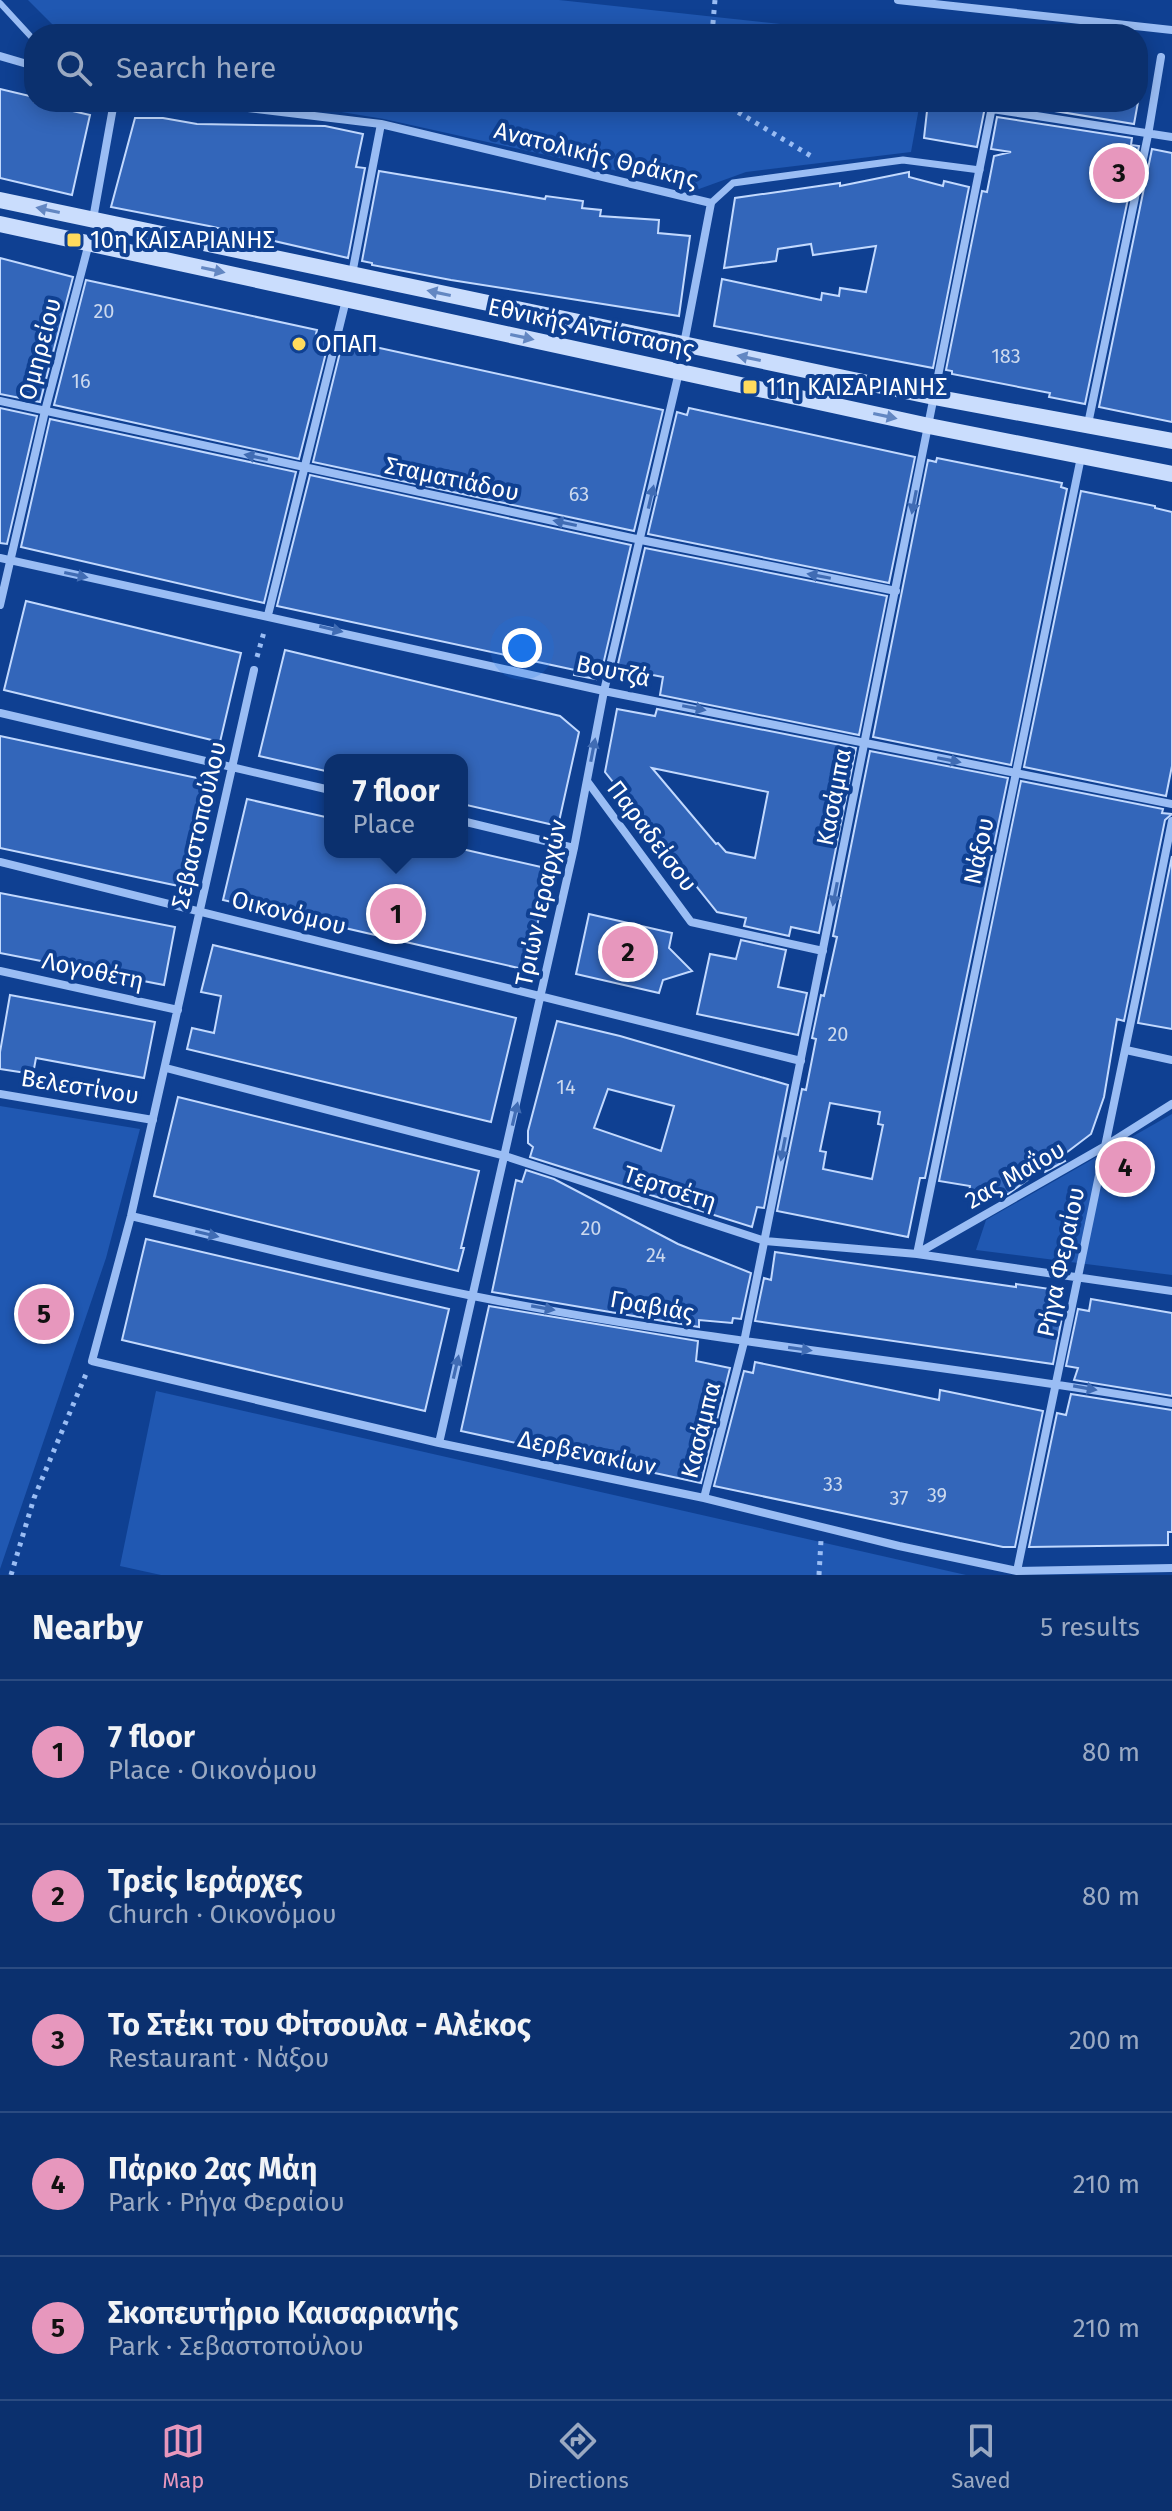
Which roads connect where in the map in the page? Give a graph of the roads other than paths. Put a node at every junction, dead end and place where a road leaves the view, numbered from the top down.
1 (898, 0) edge
2 (0, 3) edge
3 (1117, 24) edge
4 (1148, 27) edge
5 (24, 29) edge
6 (1172, 30) edge
7 (0, 56) edge
8 (1161, 57) dead end
9 (24, 63) edge
10 (112, 112) edge
11 (281, 112) edge
12 (991, 112) edge
13 (1024, 112) edge
14 (381, 124) junction
15 (1148, 135) junction
16 (1172, 137) edge
17 (980, 170) junction
18 (0, 200) edge
19 (711, 203) junction
20 (92, 220) junction
21 (0, 224) edge
22 (89, 243) junction
23 (351, 274) junction
24 (346, 299) junction
25 (684, 344) junction
26 (679, 372) junction
27 (934, 397) junction
28 (0, 401) edge
29 (45, 411) junction
30 (1088, 424) junction
31 (929, 426) junction
32 (1172, 441) edge
33 (1081, 457) junction
34 (305, 468) junction
35 (1172, 474) edge
36 (641, 540) junction
37 (5, 560) edge
38 (896, 591) junction
39 (0, 605) edge
40 (268, 615) junction
41 (254, 670) road end
42 (604, 691) junction
43 (0, 713) edge
44 (865, 743) junction
45 (232, 767) junction
46 (1016, 773) junction
47 (587, 781) junction
48 (324, 789) edge
49 (1172, 804) edge
50 (1172, 821) edge
51 (468, 822) edge
52 (574, 848) junction
53 (0, 862) edge
54 (200, 912) junction
55 (823, 951) junction
56 (0, 971) edge
57 (541, 996) junction
58 (178, 1010) junction
59 (1126, 1050) junction
60 (1172, 1060) edge
61 (801, 1061) junction
62 (166, 1068) junction
63 (0, 1094) edge
64 (1172, 1104) edge
65 (153, 1120) junction
66 (1107, 1145) junction
67 (505, 1156) junction
68 (131, 1216) junction
69 (765, 1241) junction
70 (917, 1254) junction
71 (1077, 1276) junction
72 (1172, 1291) edge
73 (472, 1296) junction
74 (744, 1342) junction
75 (92, 1361) joint
76 (1056, 1383) junction
77 (1172, 1403) edge
78 (439, 1443) junction
79 (704, 1498) junction
80 (1172, 1568) edge
81 (1017, 1571) junction

1 - 3 street
2 - 5 lane
4 - 6 street
7 - 9 street
8 - 15 street
10 - 20 street
11 - 14 street, Ανατολικής Θράκης
12 - 17 street, Κασάμπα
13 - 15 street
14 - 19 street, Ανατολικής Θράκης
14 - 23 street
15 - 16 street
15 - 30 street
17 - 19 street, Ανατολικής Θράκης
17 - 27 street, Κασάμπα
20 -> 18 main road, Εθνικής Αντίστασης
19 - 25 street
20 - 23 main road, Εθνικής Αντίστασης
21 - 22 main road, Εθνικής Αντίστασης
22 -> 24 main road, Εθνικής Αντίστασης
22 - 29 street, Ομηρείου
25 -> 23 main road, Εθνικής Αντίστασης
24 -> 26 main road, Εθνικής Αντίστασης
24 - 34 street
27 -> 25 main road, Εθνικής Αντίστασης
26 -> 31 main road, Εθνικής Αντίστασης
36 -> 26 street, Τριών Ιεραρχών
27 - 30 main road, Εθνικής Αντίστασης
27 - 31 street, Κασάμπα
28 - 29 street, Σταματιάδου
34 -> 29 street, Σταματιάδου
29 - 37 street, Ομηρείου
30 - 32 main road, Εθνικής Αντίστασης
31 - 33 main road, Εθνικής Αντίστασης
31 -> 38 street, Κασάμπα
33 - 35 main road, Εθνικής Αντίστασης
33 - 46 street, Νάξου
36 -> 34 street, Σταματιάδου
34 - 40 street
38 -> 36 street, Σταματιάδου
36 - 42 street, Τριών Ιεραρχών
37 - 39 street, Ομηρείου
37 -> 40 street, Βουτζά
38 - 44 street, Κασάμπα
40 -> 42 street, Βουτζά
41 - 45 street, Σεβαστοπούλου
42 -> 44 street, Βουτζά
47 -> 42 street, Τριών Ιεραρχών
43 - 45 street
44 -> 46 street, Βουτζά
44 -> 55 street, Κασάμπα
45 - 48 street
45 - 54 street, Σεβαστοπούλου
46 - 49 street, Βουτζά
46 - 70 street, Νάξου
47 - 52 street, Τριών Ιεραρχών
47 - 55 street, Παραδείσου
50 - 59 street, Ρήγα Φεραίου
51 - 52 street
52 - 57 street, Τριών Ιεραρχών
53 - 54 street, Οικονόμου
54 - 57 street, Οικονόμου
54 - 58 street, Σεβαστοπούλου
55 - 61 street, Κασάμπα
56 - 58 street, Λογοθέτη
57 - 61 street, Οικονόμου
67 -> 57 street, Τριών Ιεραρχών
58 - 62 street, Σεβαστοπούλου
59 - 60 street
59 - 66 street, Ρήγα Φεραίου
61 -> 69 street, Κασάμπα
62 - 65 street, Σεβαστοπούλου
62 - 67 street, Τερτσέτη
63 - 65 street, Βελεστίνου
64 - 66 street, 2ας Μαΐου
65 - 68 street, Σεβαστοπούλου
66 - 70 street, 2ας Μαΐου
66 - 71 street, Ρήγα Φεραίου
67 - 69 street, Τερτσέτη
67 - 73 street, Τριών Ιεραρχών
68 -> 73 street, Γραβιάς
68 - 75 street, Σεβαστοπούλου
69 - 70 street, Τερτσέτη
69 - 74 street, Κασάμπα
70 - 71 street, Τερτσέτη
71 - 72 street, Τερτσέτη
71 - 76 street, Ρήγα Φεραίου
73 -> 74 street, Γραβιάς
78 -> 73 street, Τριών Ιεραρχών
74 -> 76 street, Γραβιάς
74 - 79 street, Κασάμπα
75 - 78 street, Δερβενακίων
76 -> 77 street, Γραβιάς
76 - 81 street, Ρήγα Φεραίου
78 - 79 street, Δερβενακίων
79 - 81 street, Δερβενακίων
80 - 81 street, Δερβενακίων

